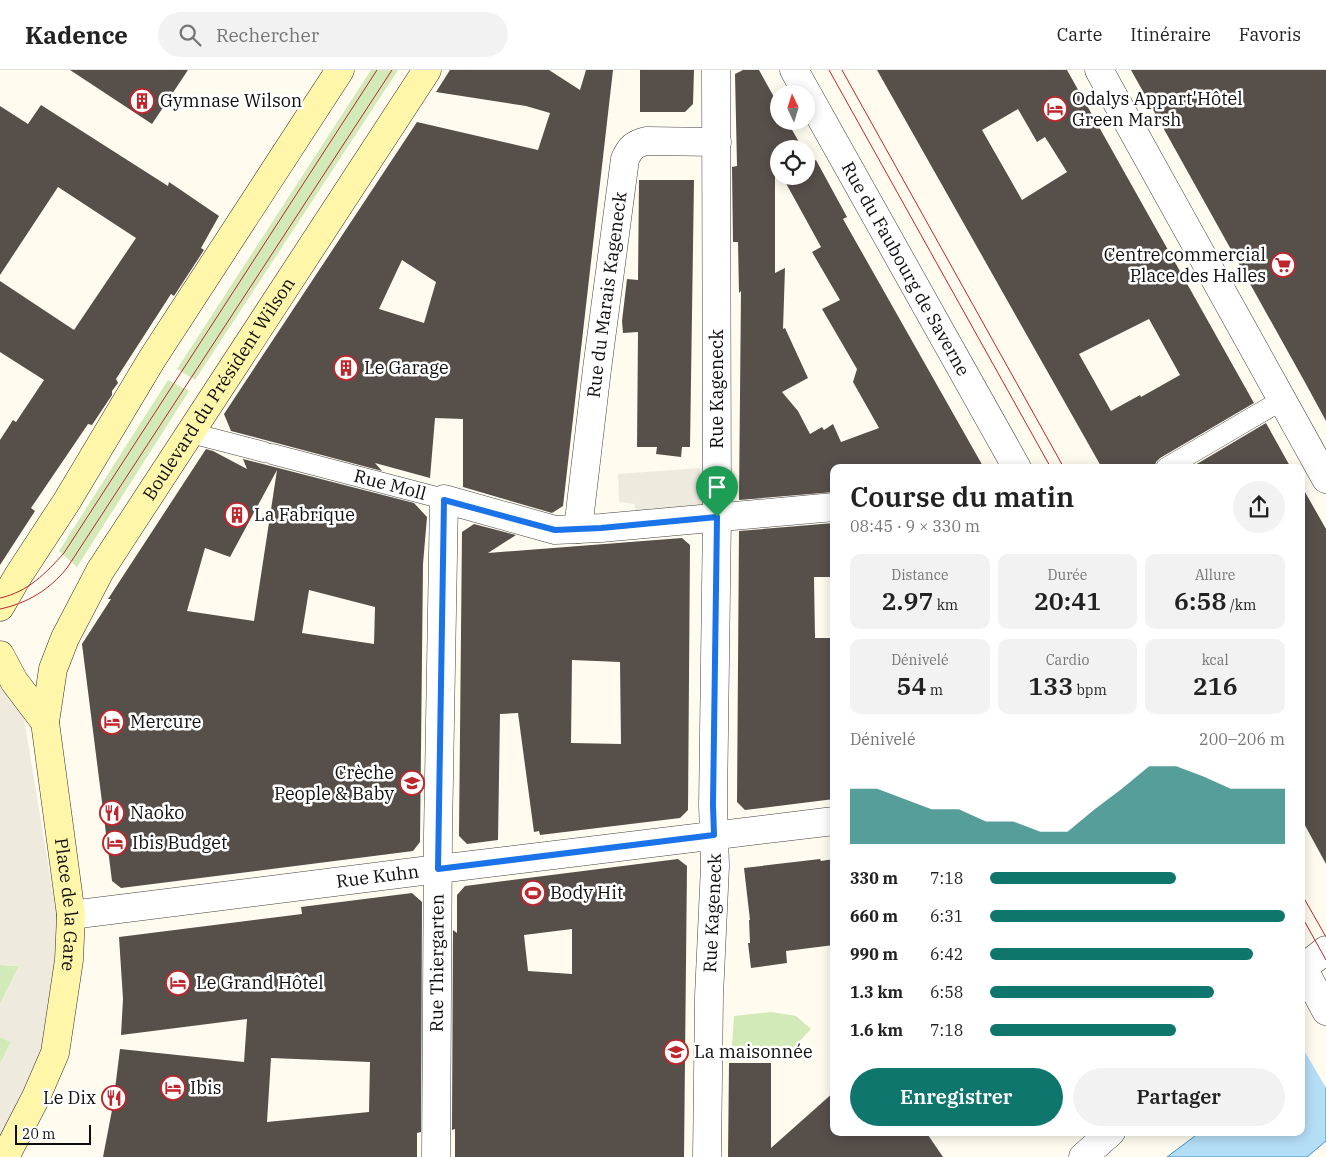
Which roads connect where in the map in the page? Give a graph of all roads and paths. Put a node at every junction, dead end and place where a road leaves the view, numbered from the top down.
1 (340, 70) edge
2 (427, 70) edge
3 (716, 70) edge
4 (794, 70) edge
5 (1099, 70) edge
6 (716, 142) junction
7 (1282, 400) junction
8 (191, 433) junction
9 (1015, 464) edge
10 (1173, 464) edge
11 (1326, 479) edge
12 (444, 500) junction
13 (830, 507) edge
14 (717, 517) junction
15 (578, 529) junction
16 (2, 602) edge
17 (0, 655) edge
18 (45, 722) junction
19 (830, 821) edge
20 (714, 835) junction
21 (438, 869) junction
22 (71, 916) junction
23 (1326, 950) edge
24 (1305, 966) edge
25 (1305, 973) edge
26 (1324, 1008) edge
27 (1107, 1136) edge
28 (5, 1157) edge
29 (436, 1157) edge
30 (707, 1157) edge
31 (1083, 1157) edge

1 - 16 main road
2 - 8 main road, Boulevard du Président Wilson
3 - 6 street, Rue Kageneck
4 - 9 street, Rue du Faubourg de Saverne
5 - 7 street
6 - 14 street, Rue Kageneck
6 - 15 street, Rue du Marais Kageneck
7 - 10 street
7 - 11 street
8 - 12 street, Rue Moll
8 - 18 main road, Boulevard du Président Wilson
12 - 15 street, Rue Moll
12 - 21 street, Rue Thiergarten
13 - 14 street, Rue Moll
14 - 15 street, Rue Moll
14 - 20 street, Rue Kageneck
17 - 18 main road, Place de la Gare
18 - 22 main road, Place de la Gare
19 - 20 street, Rue Kuhn
20 - 21 street, Rue Kuhn
20 - 30 street, Rue Kageneck
21 - 22 street, Rue Kuhn
21 - 29 street, Rue Thiergarten
22 - 28 main road, Place de la Gare
23 - 24 street
25 - 26 street
27 - 31 street

